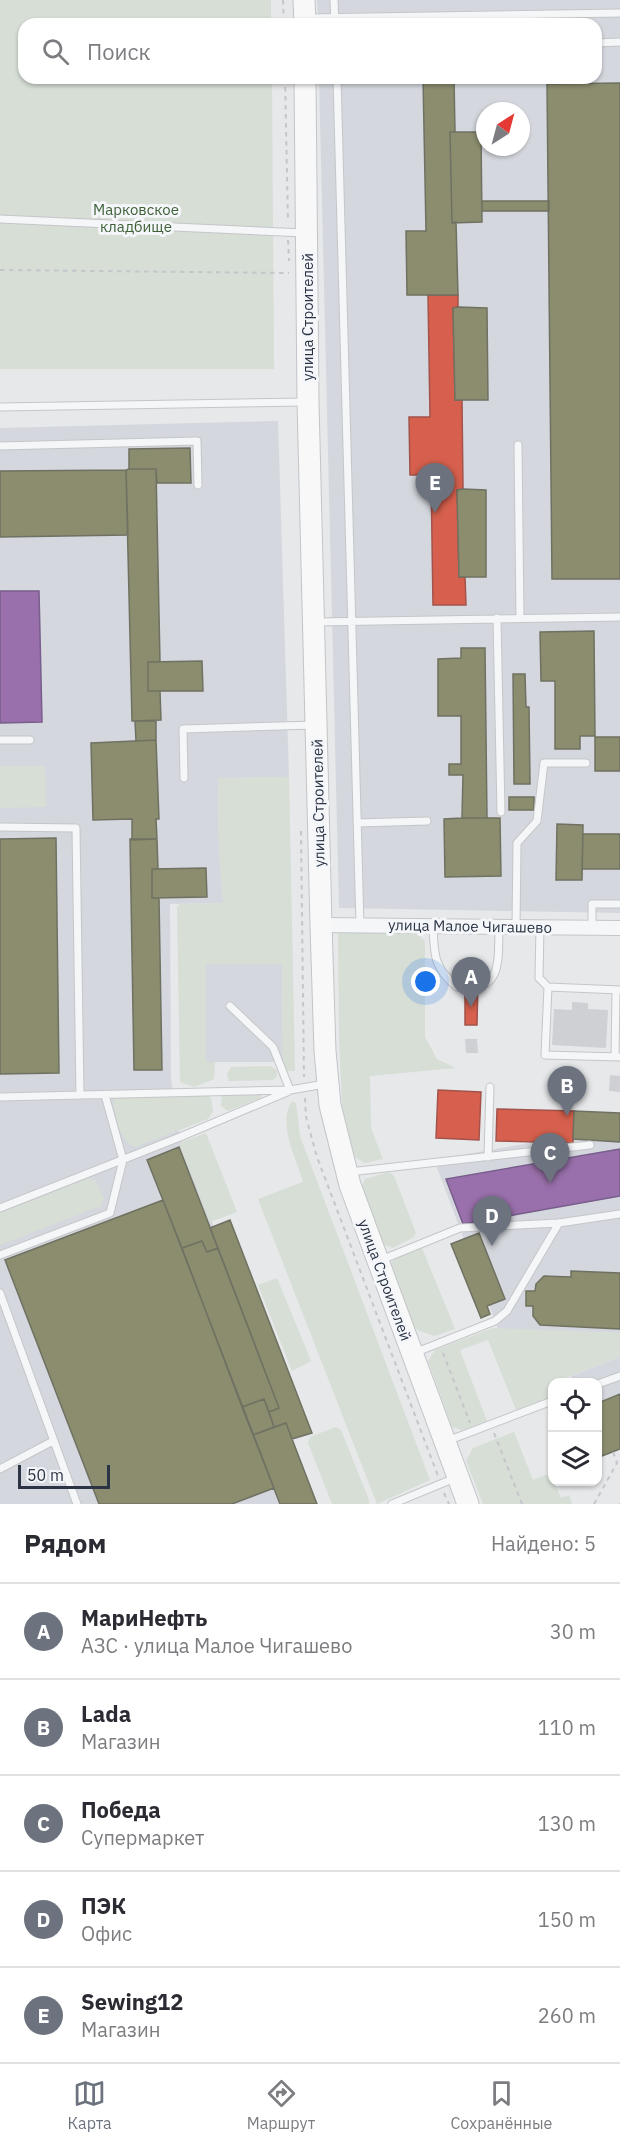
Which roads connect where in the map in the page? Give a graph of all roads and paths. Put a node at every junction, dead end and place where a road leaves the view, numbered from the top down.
1 (283, 0) edge
2 (334, 0) edge
3 (620, 13) edge
4 (305, 14) edge
5 (509, 16) joint
6 (284, 18) edge
7 (322, 18) edge
8 (335, 18) edge
9 (439, 18) edge
10 (620, 42) edge
11 (602, 43) edge
12 (305, 84) edge
13 (337, 84) edge
14 (0, 219) edge
15 (306, 233) junction
16 (0, 270) edge
17 (289, 273) dead end
18 (308, 402) junction
19 (0, 407) edge
20 (518, 445) dead end
21 (0, 446) edge
22 (198, 485) dead end
23 (620, 617) edge
24 (497, 618) junction
25 (520, 618) junction
26 (351, 621) junction
27 (314, 622) junction
28 (317, 725) junction
29 (0, 740) edge
30 (30, 740) dead end
31 (586, 763) dead end
32 (184, 778) dead end
33 (501, 812) dead end
34 (428, 821) dead end
35 (357, 823) junction
36 (0, 827) edge
37 (620, 904) edge
38 (321, 925) junction
39 (360, 926) junction
40 (433, 926) junction
41 (499, 927) junction
42 (516, 927) junction
43 (540, 927) junction
44 (592, 928) junction
45 (620, 928) edge
46 (548, 987) junction
47 (618, 990) edge
48 (230, 1006) dead end
49 (617, 1057) edge
50 (328, 1084) junction
51 (490, 1087) dead end
52 (290, 1090) junction
53 (80, 1095) junction
54 (105, 1095) junction
55 (0, 1097) edge
56 (590, 1145) dead end
57 (488, 1157) junction
58 (123, 1160) junction
59 (346, 1173) junction
60 (0, 1208) edge
61 (620, 1214) edge
62 (559, 1223) junction
63 (0, 1255) edge
64 (379, 1261) junction
65 (0, 1293) edge
66 (439, 1343) junction
67 (411, 1354) junction
68 (620, 1376) edge
69 (602, 1382) edge
70 (548, 1403) edge
71 (491, 1424) junction
72 (473, 1431) junction
73 (53, 1441) junction
74 (444, 1442) junction
75 (613, 1452) dead end
76 (619, 1462) edge
77 (0, 1469) edge
78 (449, 1480) junction
79 (77, 1504) edge
80 (392, 1504) edge
81 (449, 1504) edge
82 (468, 1504) edge
83 (522, 1504) edge
84 (594, 1504) edge

1 - 6 path
2 - 8 lane
3 - 5 lane
4 - 7 lane
5 - 9 lane
10 - 11 lane
12 - 15 main road, улица Строителей
13 - 26 lane
14 - 15 lane
15 - 18 main road, улица Строителей
16 - 17 path
18 - 19 lane
18 - 27 main road, улица Строителей
20 - 25 lane
21 - 22 lane
23 - 25 lane
24 - 25 lane
24 - 26 lane
24 - 33 lane
26 - 27 lane
26 - 35 lane
27 - 28 main road, улица Строителей
28 - 32 lane
28 - 38 main road, улица Строителей
29 - 30 lane
31 - 42 lane
34 - 35 lane
35 - 39 lane
36 - 53 lane
37 - 44 lane
38 - 39 street, улица Малое Чигашево
38 - 50 main road, улица Строителей
39 - 40 street, улица Малое Чигашево
40 - 41 street, улица Малое Чигашево
40 - 41 lane
41 - 42 street, улица Малое Чигашево
42 - 43 street, улица Малое Чигашево
43 - 44 street, улица Малое Чигашево
43 - 46 lane
44 - 45 street, улица Малое Чигашево
46 - 47 lane
46 - 49 lane
47 - 49 lane
48 - 52 lane
50 - 52 lane
50 - 59 main road, улица Строителей
51 - 57 lane
52 - 54 lane
52 - 58 lane
53 - 54 lane
53 - 55 lane
54 - 58 lane
56 - 57 lane
57 - 59 lane
58 - 60 lane
58 - 63 lane
59 - 64 main road, улица Строителей
61 - 62 lane
62 - 64 lane
62 - 66 lane
64 - 67 main road, улица Строителей
65 - 73 lane
66 - 67 lane
66 - 72 path
67 - 74 main road, улица Строителей
68 - 69 lane
70 - 71 lane
71 - 72 lane
71 - 83 path
72 - 74 lane
73 - 77 lane
73 - 79 lane
74 - 78 main road, улица Строителей
75 - 76 path
76 - 84 path
78 - 80 lane
78 - 81 path
78 - 82 main road, улица Строителей

